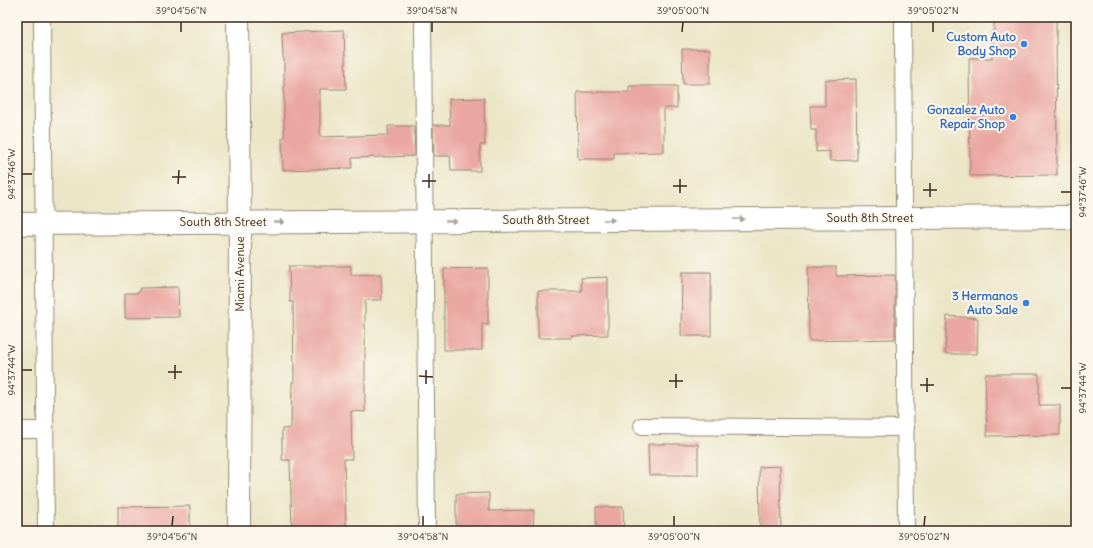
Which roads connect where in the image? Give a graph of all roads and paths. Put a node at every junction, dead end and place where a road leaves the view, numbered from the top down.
1 (42, 17) edge
2 (238, 17) edge
3 (423, 17) edge
4 (904, 17) edge
5 (1076, 217) edge
6 (905, 218) junction
7 (424, 221) junction
8 (240, 222) junction
9 (17, 224) edge
10 (44, 224) junction
11 (642, 426) dead end
12 (906, 428) junction
13 (17, 430) edge
14 (46, 430) junction
15 (46, 531) edge
16 (239, 531) edge
17 (427, 531) edge
18 (906, 531) edge

1 - 10 lane
2 - 8 street, Miami Avenue
3 - 7 lane
4 - 6 lane
5 - 6 street, South 8th Street
7 -> 6 street, South 8th Street
6 - 12 lane
8 -> 7 street, South 8th Street
7 - 17 lane
8 - 10 street, South 8th Street
8 - 16 street, Miami Avenue
9 - 10 street, South 8th Street
10 - 14 lane
11 - 12 lane
12 - 18 lane
13 - 14 lane
14 - 15 lane

